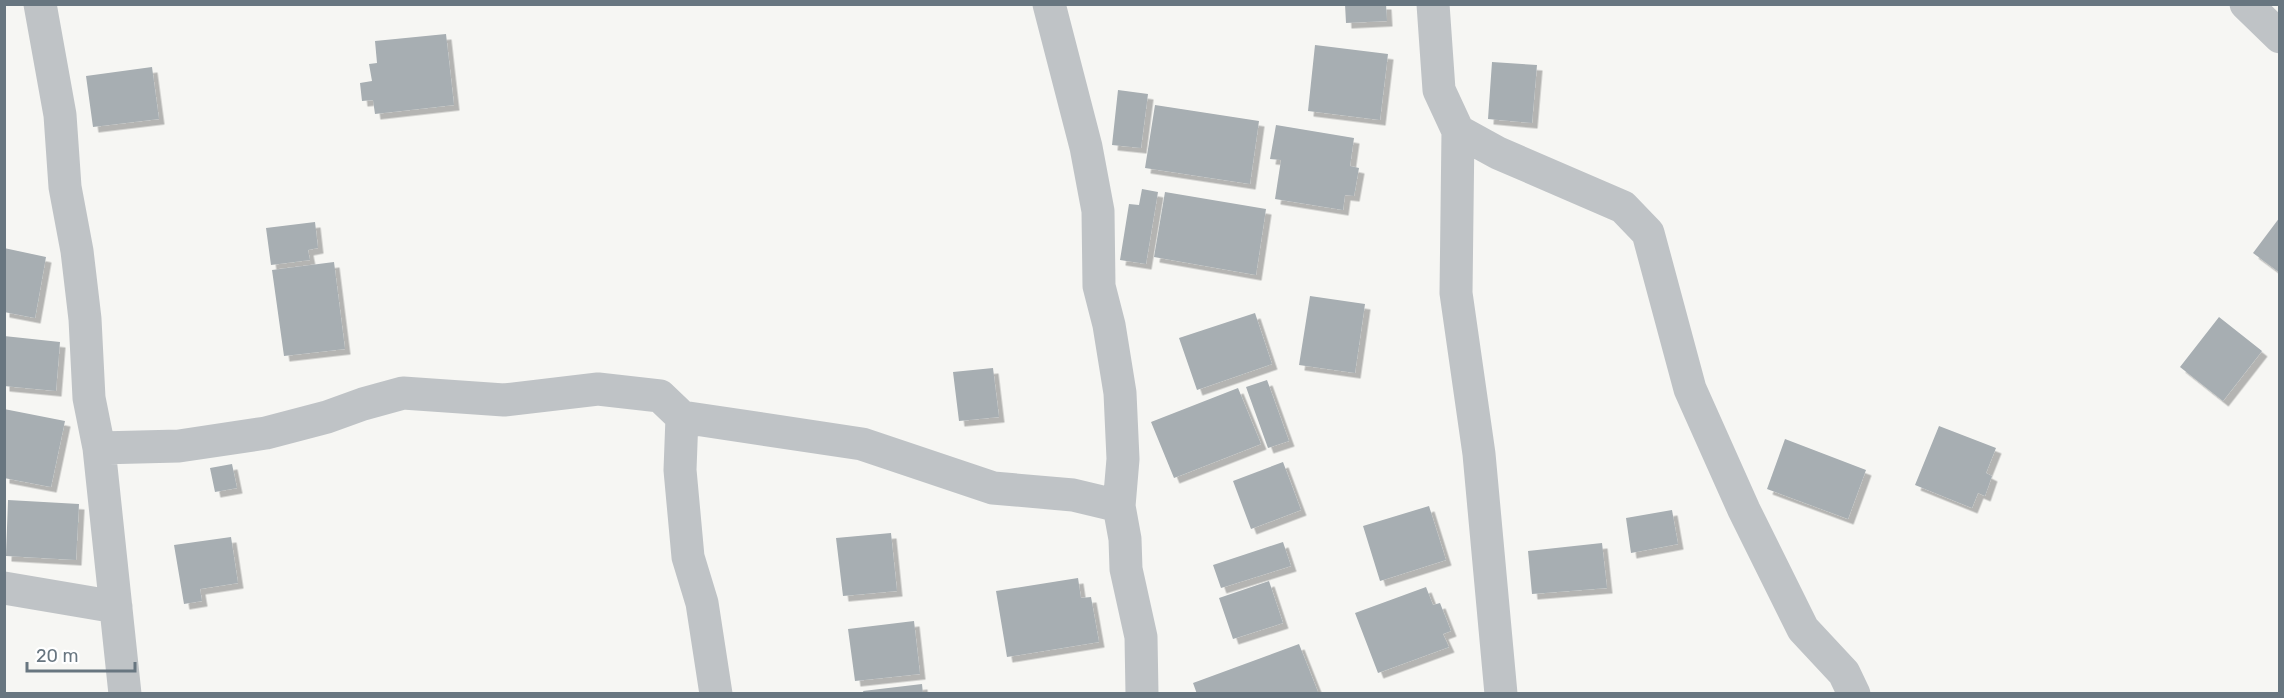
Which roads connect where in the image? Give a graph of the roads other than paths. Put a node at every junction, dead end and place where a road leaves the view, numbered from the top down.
1 (40, 4) edge
2 (1049, 4) edge
3 (1433, 4) edge
4 (2248, 5) edge
5 (2280, 37) edge
6 (1458, 131) junction
7 (682, 417) junction
8 (99, 448) junction
9 (1119, 506) junction
10 (4, 588) edge
11 (116, 607) junction
12 (125, 693) edge
13 (716, 693) edge
14 (1142, 693) edge
15 (1501, 693) edge
16 (1854, 693) edge

1 - 8 street
2 - 9 street
3 - 6 street
4 - 5 street
6 - 15 street
6 - 16 street
7 - 8 street
7 - 9 street
7 - 13 street
8 - 11 street
9 - 14 street
10 - 11 street
11 - 12 street

